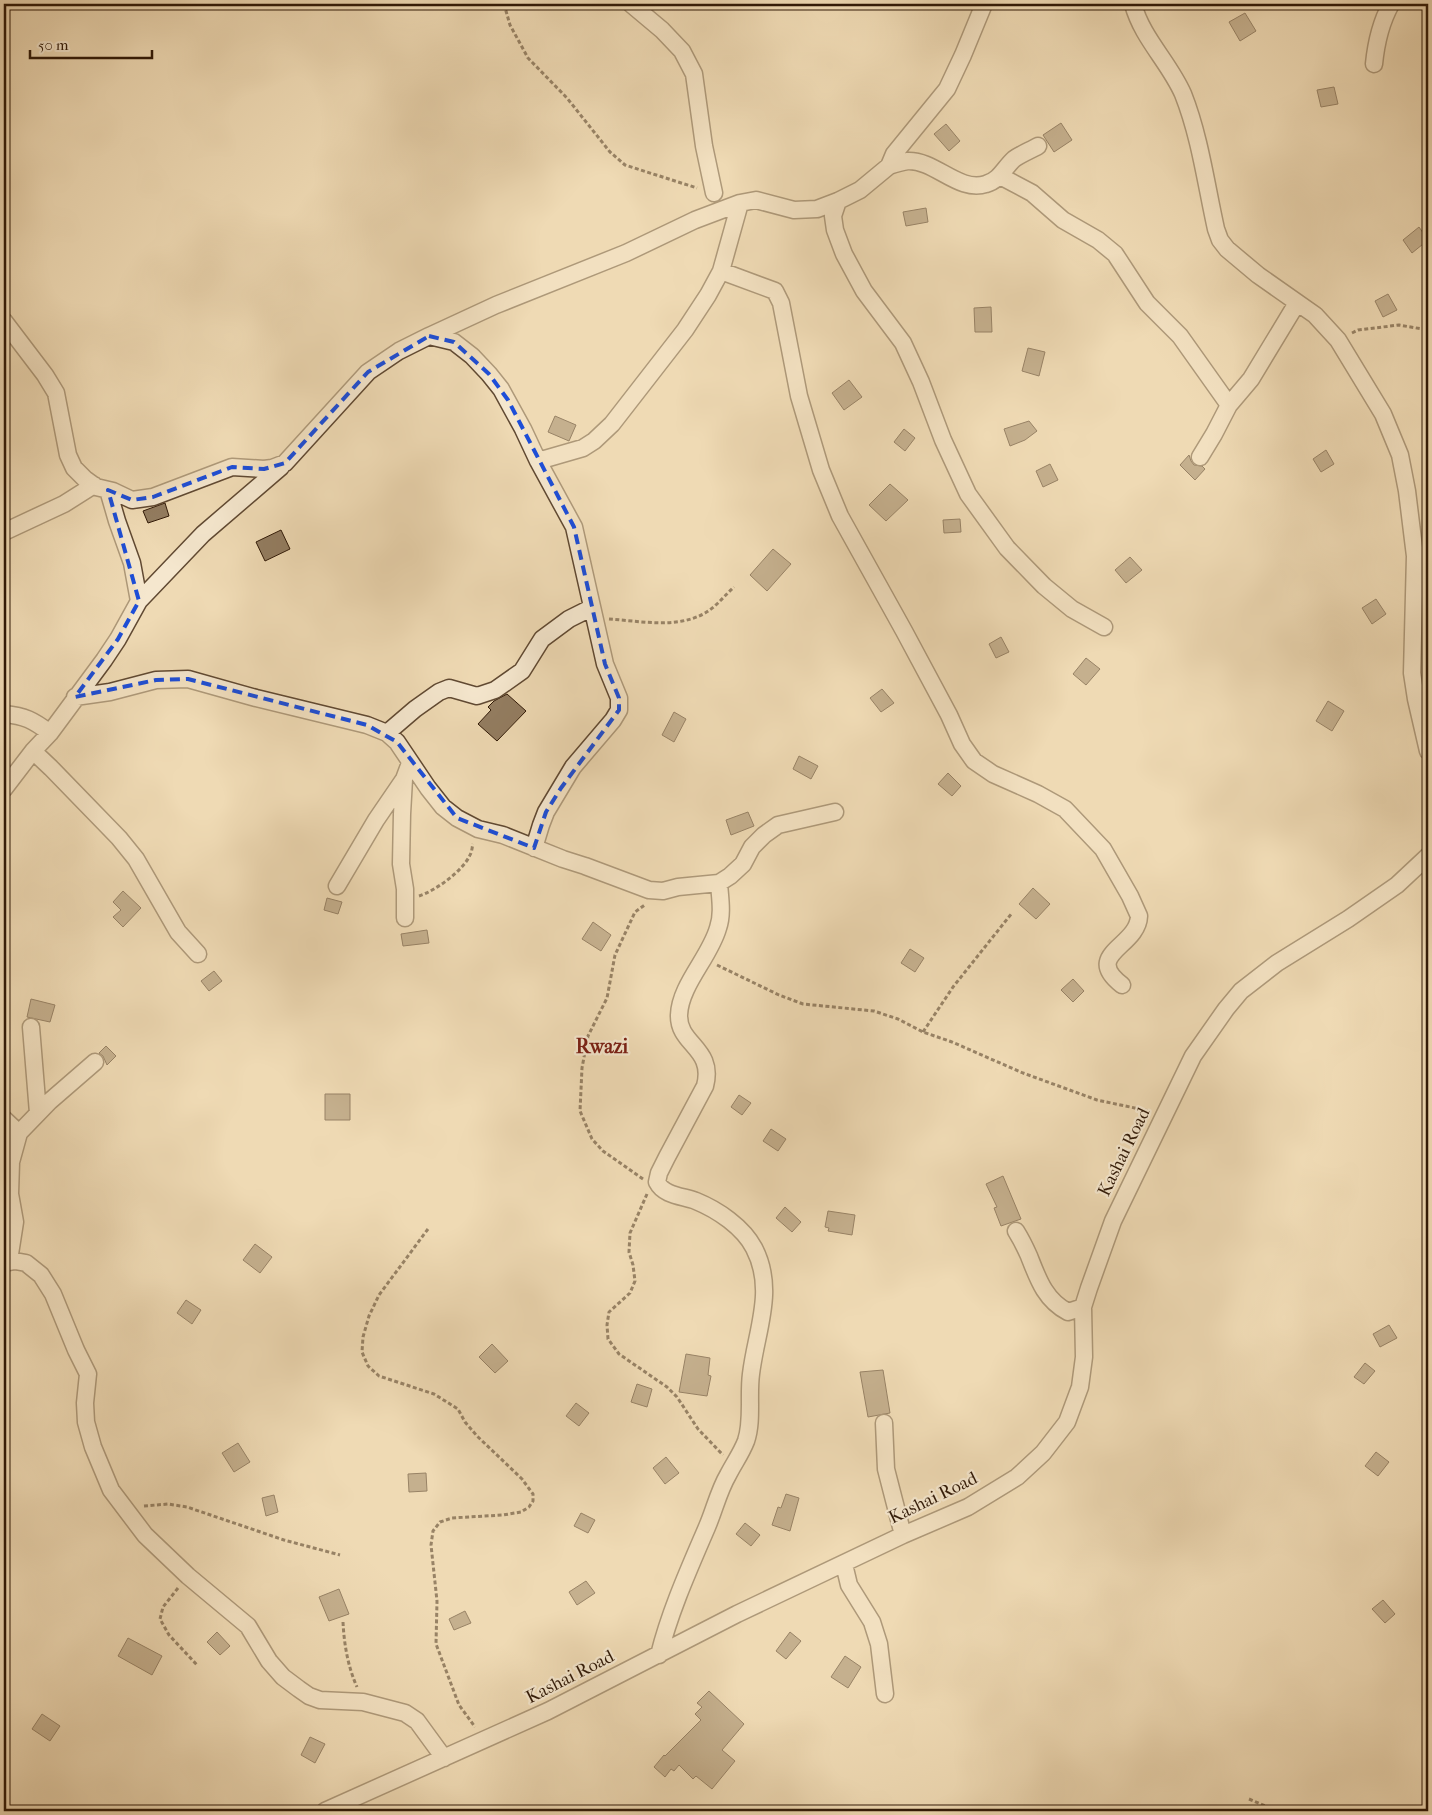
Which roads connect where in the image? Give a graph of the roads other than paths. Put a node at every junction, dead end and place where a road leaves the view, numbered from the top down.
1 (631, 4) edge
2 (984, 4) edge
3 (1133, 4) edge
4 (1391, 4) edge
5 (1374, 64) dead end
6 (1038, 146) dead end
7 (889, 166) junction
8 (1000, 176) junction
9 (714, 193) road end
10 (838, 201) junction
11 (740, 203) junction
12 (721, 271) junction
13 (1296, 304) junction
14 (4, 322) edge
15 (429, 336) junction
16 (1229, 404) junction
17 (1200, 457) dead end
18 (538, 461) junction
19 (285, 463) junction
20 (101, 487) junction
21 (4, 532) edge
22 (139, 601) junction
23 (592, 613) junction
24 (1104, 627) dead end
25 (75, 697) junction
26 (4, 714) edge
27 (50, 733) junction
28 (387, 734) junction
29 (1428, 751) edge
30 (33, 752) junction
31 (410, 763) junction
32 (404, 779) junction
33 (4, 789) edge
34 (835, 812) dead end
35 (534, 848) junction
36 (1428, 856) edge
37 (719, 883) junction
38 (337, 886) dead end
39 (405, 918) dead end
40 (198, 954) dead end
41 (1122, 985) dead end
42 (31, 1027) dead end
43 (95, 1062) dead end
44 (38, 1113) junction
45 (4, 1119) edge
46 (19, 1133) junction
47 (1016, 1231) dead end
48 (8, 1256) edge
49 (1083, 1307) junction
50 (884, 1423) dead end
51 (903, 1535) junction
52 (844, 1564) junction
53 (659, 1655) junction
54 (885, 1694) dead end
55 (444, 1758) junction
56 (326, 1811) edge

1 - 9 street
2 - 7 street
3 - 13 street
4 - 5 street
6 - 8 street
7 - 8 street
7 - 10 street
8 - 16 street
10 - 11 street
10 - 24 street
11 - 12 street
11 - 15 street
12 - 18 street
12 - 41 street
13 - 16 street
13 - 29 street
14 - 20 street
15 - 18 street
15 - 19 street
16 - 17 street
18 - 23 street
19 - 20 street
19 - 22 street
20 - 21 street
20 - 22 street
22 - 25 street
23 - 28 street
23 - 35 street
25 - 27 street
25 - 28 street
26 - 27 street
27 - 30 street
28 - 31 street
30 - 33 street
30 - 40 street
31 - 32 street
31 - 35 street
32 - 38 street
32 - 39 street
34 - 37 street
35 - 37 street
36 - 49 street, Kashai Road
37 - 53 street
42 - 44 street
43 - 44 street
44 - 46 street
45 - 46 street
46 - 48 street
47 - 49 street
48 - 55 street
49 - 51 street, Kashai Road
50 - 51 street
51 - 52 street, Kashai Road
52 - 53 street, Kashai Road
52 - 54 street
53 - 55 street, Kashai Road
55 - 56 street, Kashai Road

